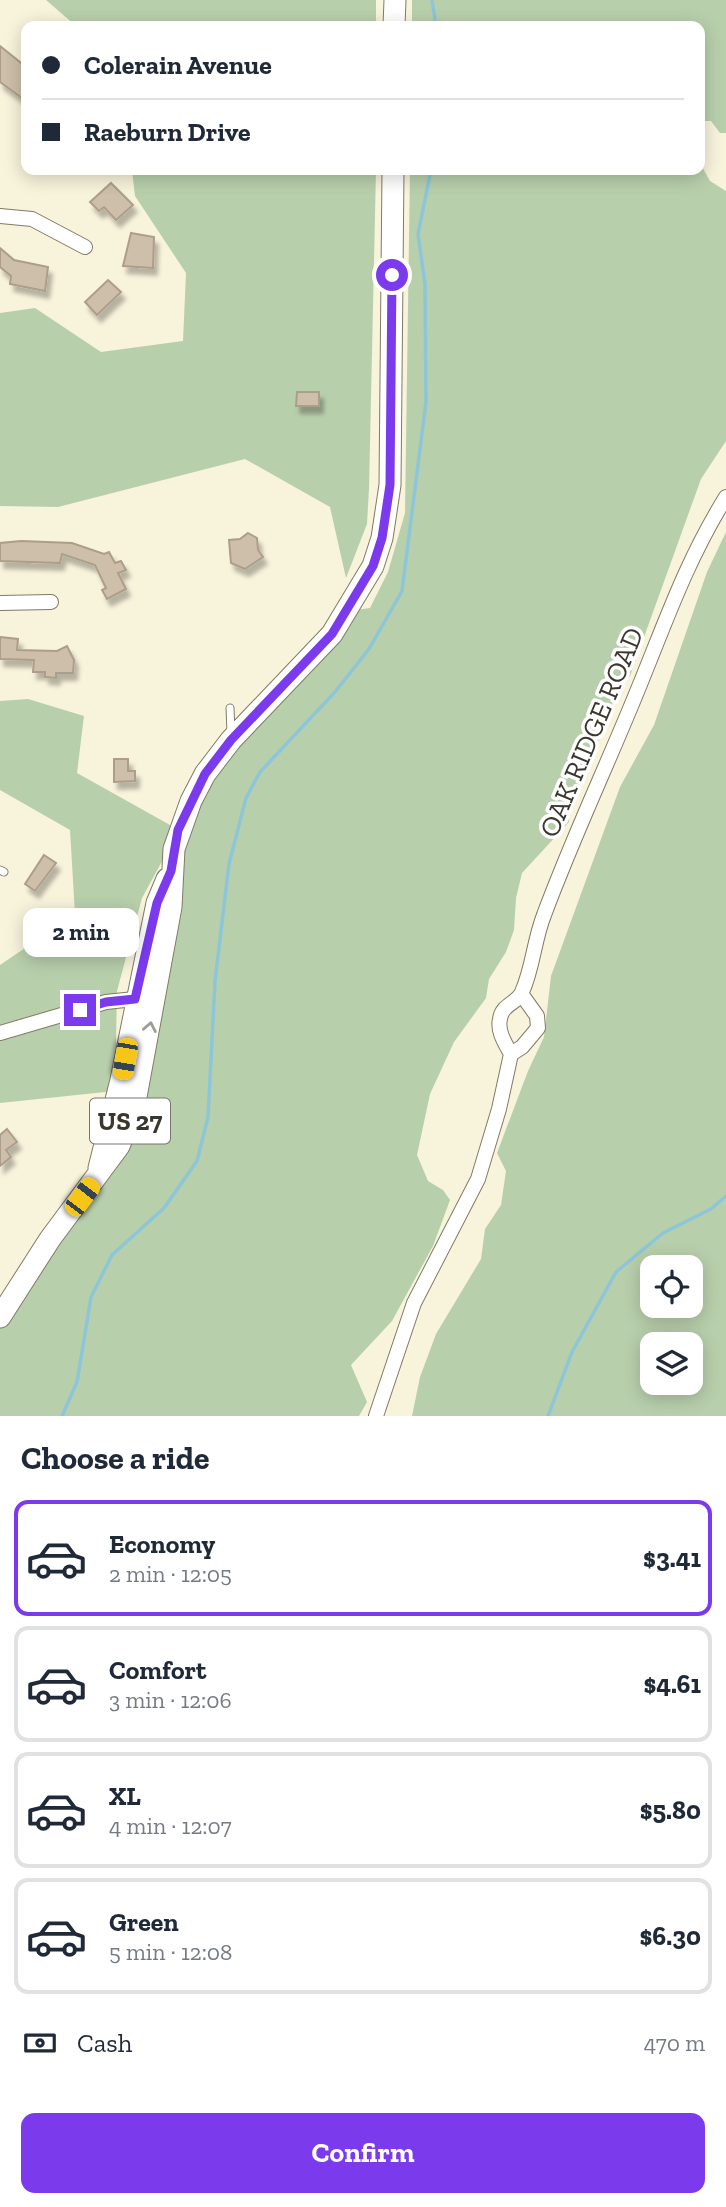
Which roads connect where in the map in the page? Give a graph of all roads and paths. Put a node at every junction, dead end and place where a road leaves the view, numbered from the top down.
1 (395, 0) edge
2 (394, 21) edge
3 (393, 175) edge
4 (0, 216) edge
5 (85, 247) dead end
6 (726, 497) edge
7 (0, 603) edge
8 (51, 603) dead end
9 (230, 708) dead end
10 (231, 740) junction
11 (522, 995) junction
12 (146, 998) junction
13 (0, 1033) edge
14 (510, 1054) junction
15 (0, 1317) edge
16 (376, 1416) edge

1 - 2 main road
3 - 10 main road, US 27
4 - 5 street
6 - 11 street, OAK RIDGE ROAD
7 - 8 street
9 - 10 lane
10 - 12 main road, US 27
11 - 14 street, OAK RIDGE ROAD
11 - 14 street
12 - 13 street
12 - 15 main road, US 27
14 - 16 street, OAK RIDGE ROAD

